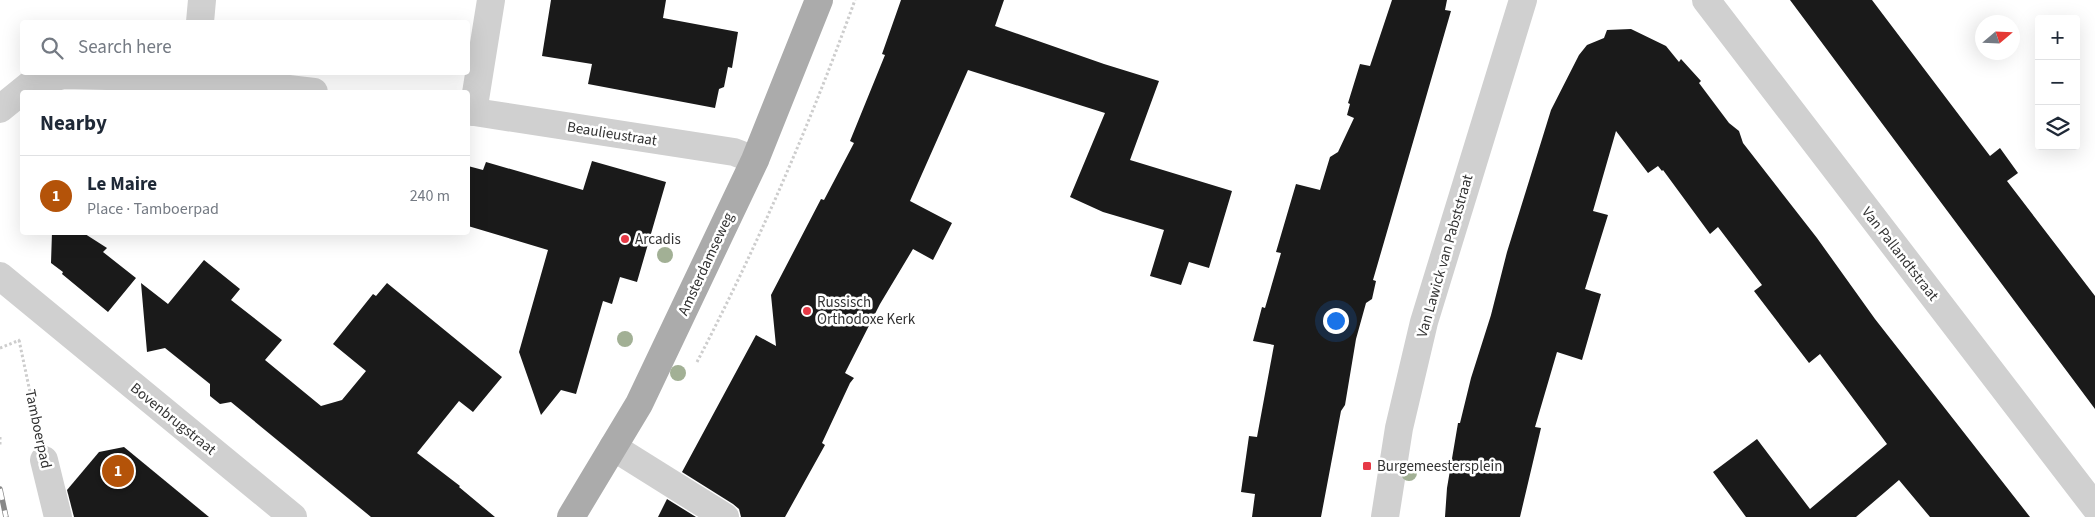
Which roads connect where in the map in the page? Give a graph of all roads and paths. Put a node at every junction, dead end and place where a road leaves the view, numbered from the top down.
1 (202, 0) edge
2 (491, 0) edge
3 (819, 0) edge
4 (1523, 0) edge
5 (1706, 0) edge
6 (200, 20) edge
7 (60, 75) edge
8 (97, 75) edge
9 (23, 90) edge
10 (297, 90) edge
11 (20, 92) edge
12 (0, 109) edge
13 (470, 112) edge
14 (755, 160) junction
15 (0, 276) edge
16 (0, 348) edge
17 (0, 437) edge
18 (0, 445) edge
19 (613, 447) junction
20 (44, 460) joint
21 (2095, 507) edge
22 (58, 517) edge
23 (293, 517) edge
24 (571, 517) edge
25 (725, 517) edge
26 (1385, 517) edge

1 - 6 street
2 - 13 street
3 - 14 main road, Amsterdamseweg
4 - 26 street, Van Lawick van Pabststraat
5 - 21 street, Van Pallandtstraat
7 - 9 street
8 - 10 street
11 - 12 street
13 - 14 street, Beaulieustraat
14 - 19 main road, Amsterdamseweg
15 - 23 street, Bovenbrugstraat
16 - 20 path, Tamboerpad
17 - 18 path
19 - 24 main road, Amsterdamseweg
19 - 25 street
20 - 22 street, Tamboerpad

